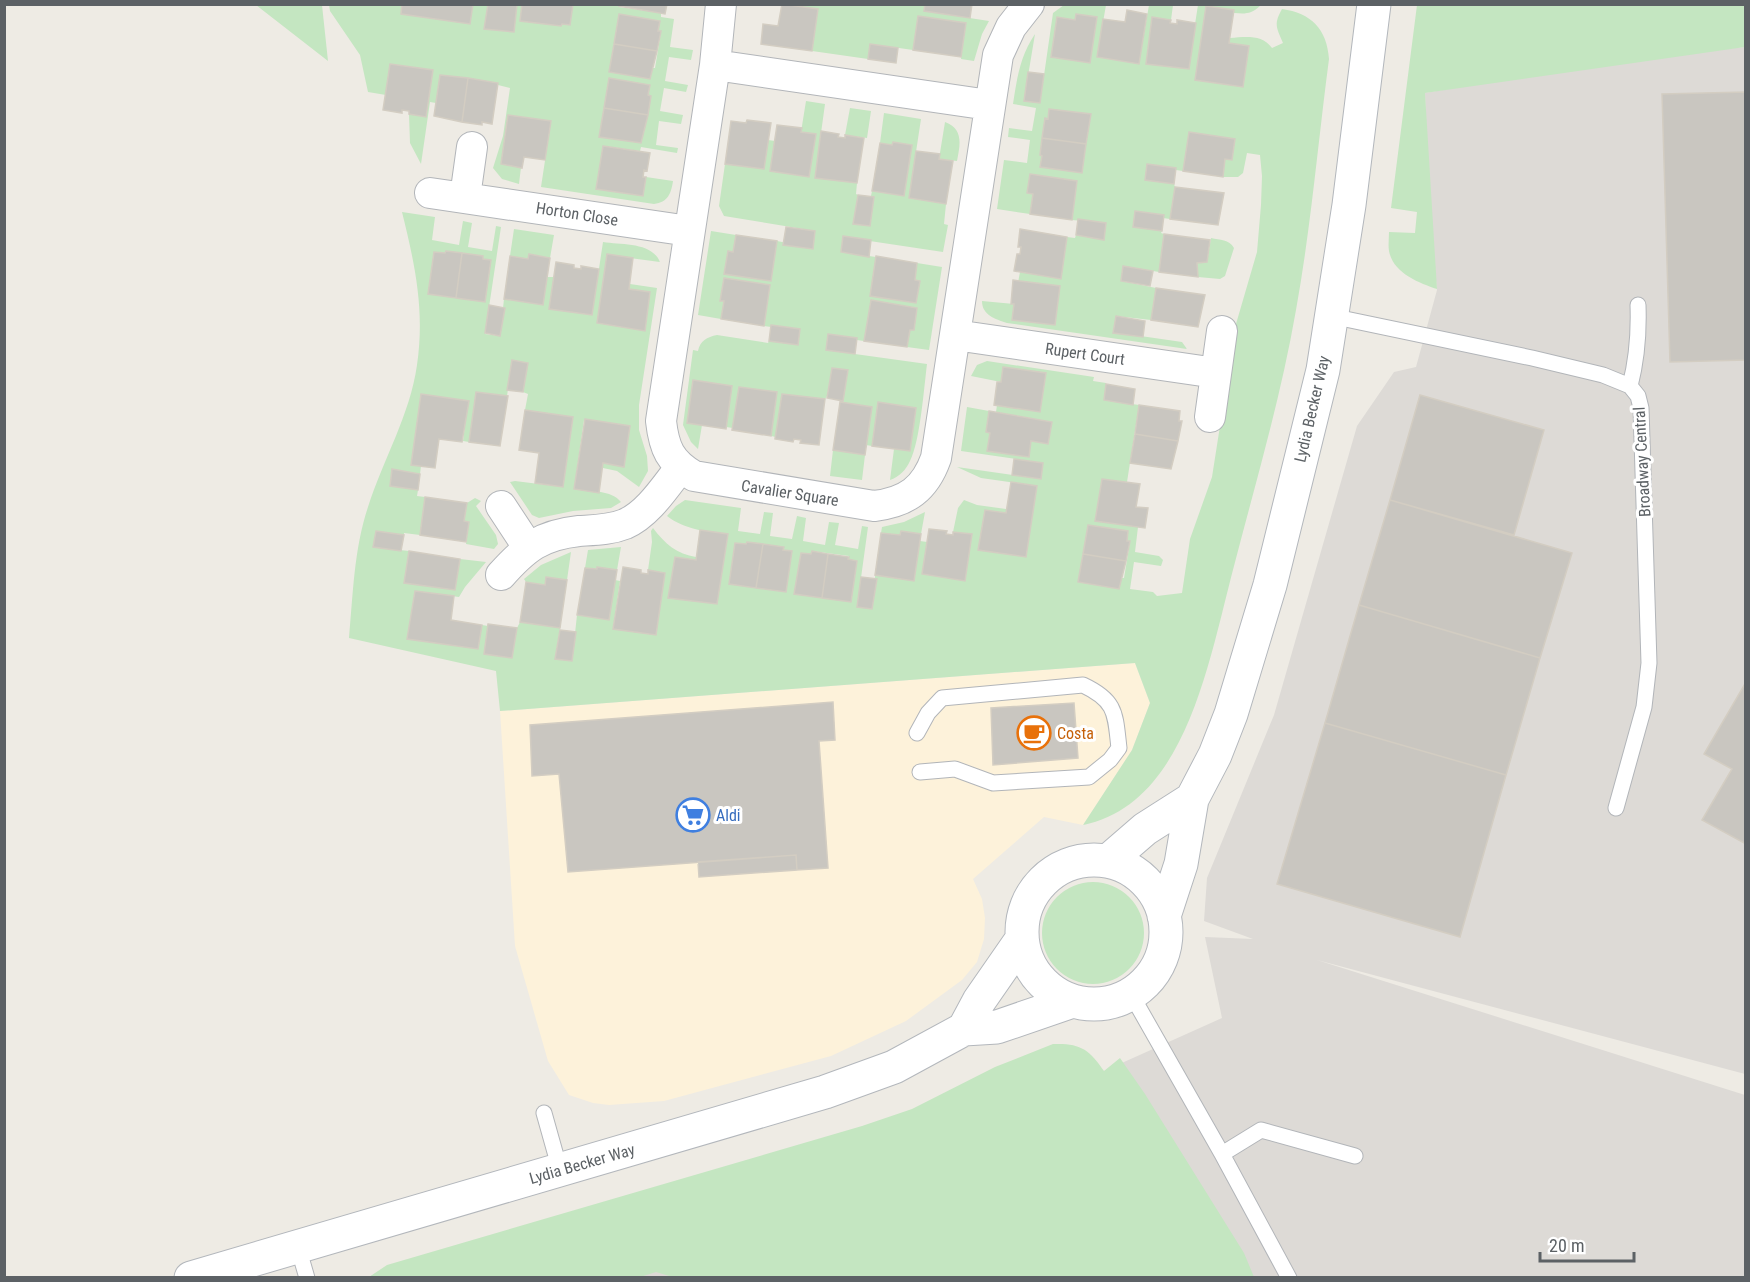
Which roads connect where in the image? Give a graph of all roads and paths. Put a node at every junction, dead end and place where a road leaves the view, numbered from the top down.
1 (1029, 4) edge
2 (1374, 4) edge
3 (720, 14) edge
4 (715, 65) junction
5 (988, 105) junction
6 (472, 147) dead end
7 (430, 193) dead end
8 (465, 197) junction
9 (689, 231) junction
10 (1638, 305) dead end
11 (1331, 316) junction
12 (1222, 331) dead end
13 (955, 335) junction
14 (1216, 373) junction
15 (1630, 386) junction
16 (1210, 417) dead end
17 (680, 468) junction
18 (501, 506) dead end
19 (528, 547) junction
20 (501, 575) dead end
21 (917, 733) dead end
22 (920, 772) dead end
23 (1192, 799) junction
24 (1616, 808) dead end
25 (1108, 861) junction
26 (1164, 916) junction
27 (1022, 939) junction
28 (1131, 994) junction
29 (1073, 1001) junction
30 (964, 1029) junction
31 (544, 1113) dead end
32 (1222, 1154) junction
33 (1355, 1156) dead end
34 (560, 1170) junction
35 (298, 1247) junction
36 (191, 1278) edge
37 (307, 1278) edge
38 (1289, 1278) edge

1 - 5 street, Cavalier Square
2 - 11 street, Lydia Becker Way
3 - 4 street
4 - 5 street
4 - 9 street
5 - 13 street, Cavalier Square
6 - 8 street
7 - 8 street, Horton Close
8 - 9 street, Horton Close
9 - 17 street
10 - 15 lane
11 - 15 lane, Broadway Central
11 - 23 street, Lydia Becker Way
12 - 14 street
13 - 14 street, Rupert Court
13 - 17 street, Cavalier Square
14 - 16 street
15 - 24 lane, Broadway Central
17 - 19 street
18 - 19 street
19 - 20 street
21 - 22 lane
23 - 25 street, Lydia Becker Way
23 - 26 street, Lydia Becker Way
25 - 26 street
25 - 27 street
26 - 28 street
27 - 29 street
27 - 30 street
28 - 29 street
28 - 32 lane
29 - 30 street, Lydia Becker Way
30 - 34 street, Lydia Becker Way
31 - 34 lane
32 - 33 lane
32 - 38 lane
34 - 35 street, Lydia Becker Way
35 - 36 street, Lydia Becker Way
35 - 37 lane

